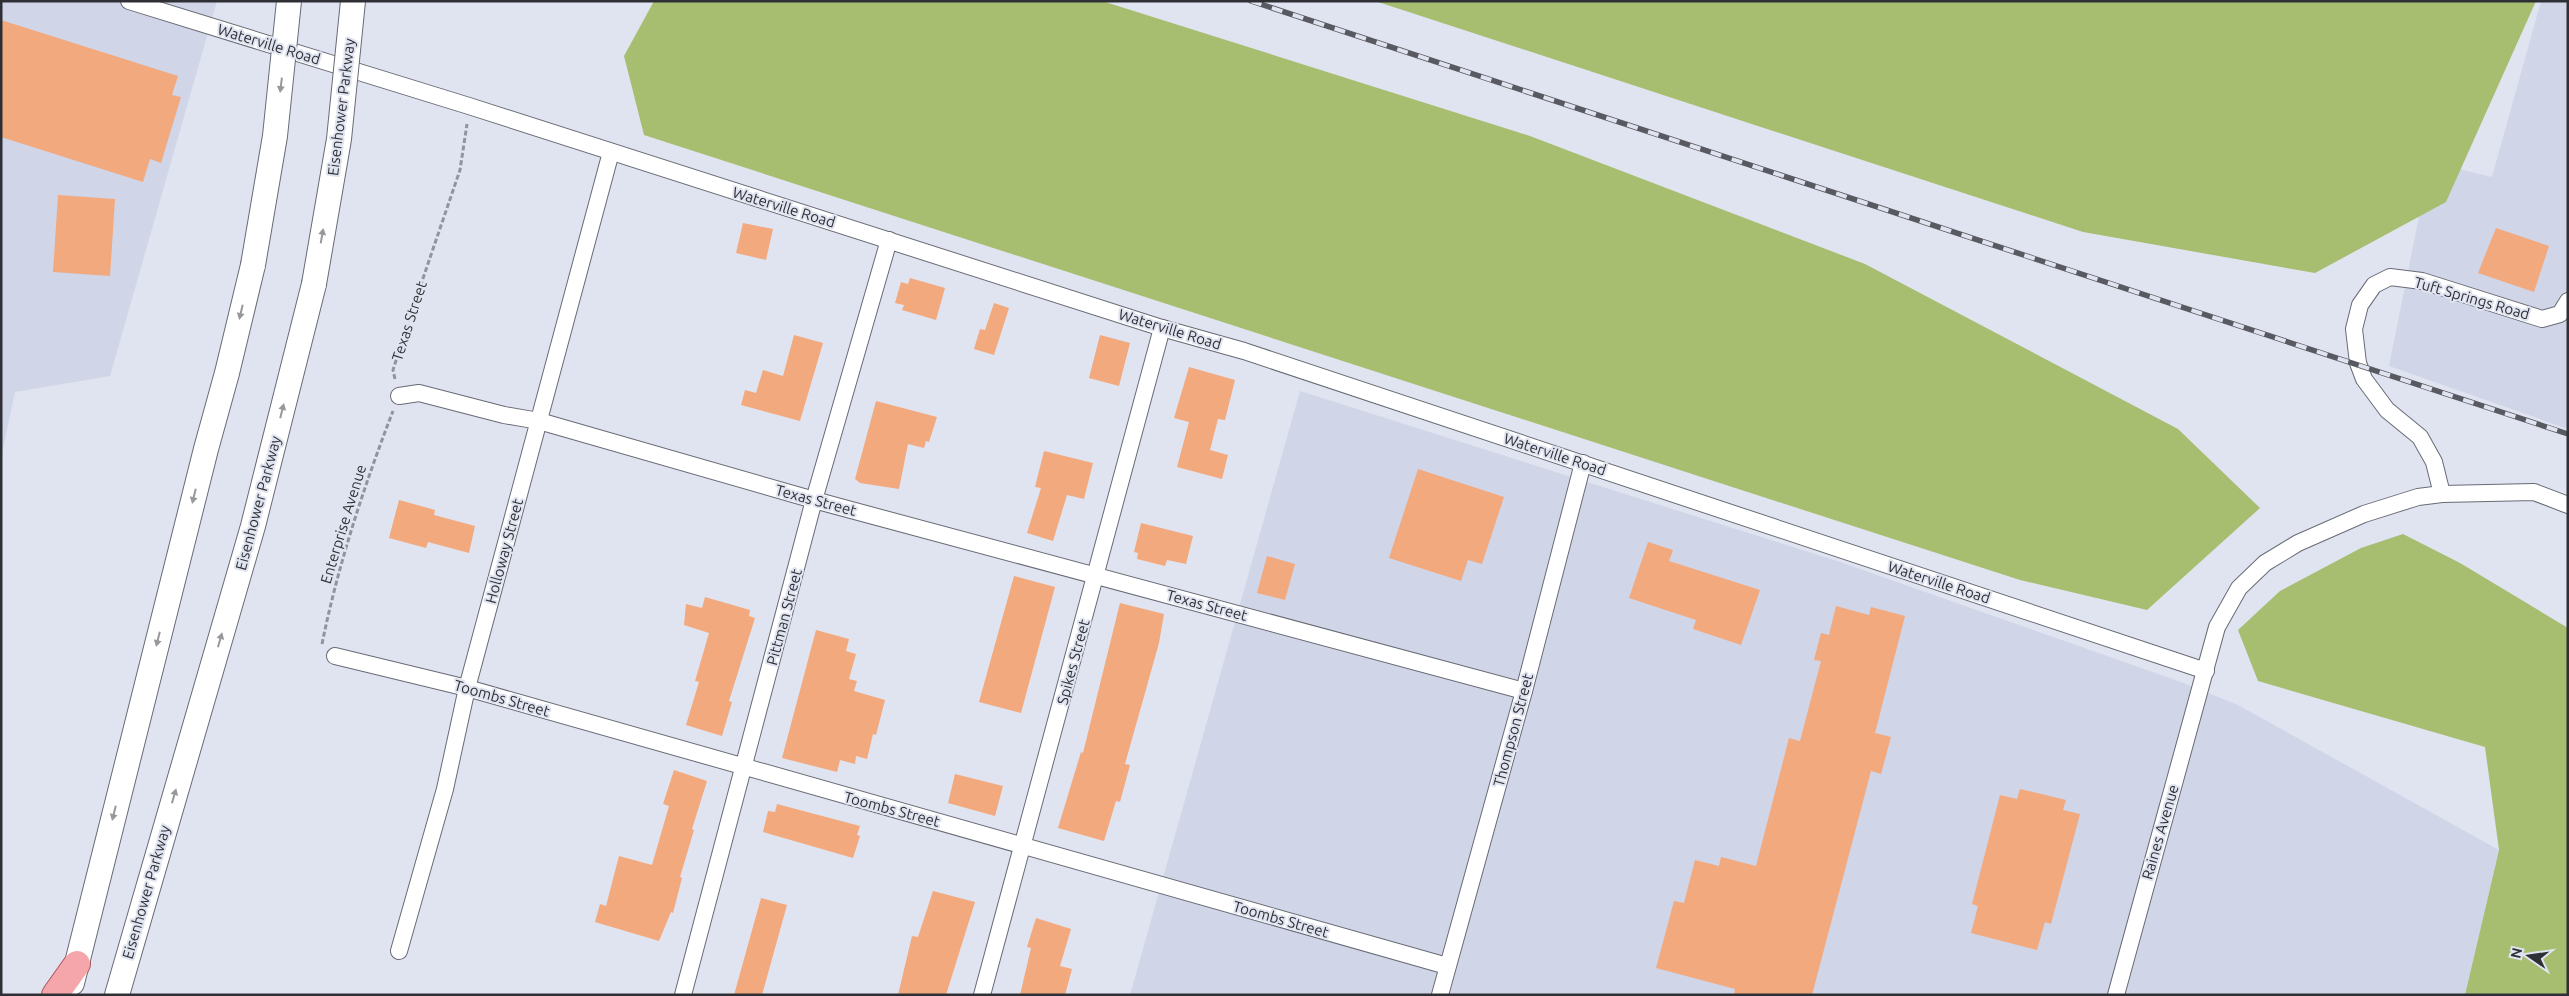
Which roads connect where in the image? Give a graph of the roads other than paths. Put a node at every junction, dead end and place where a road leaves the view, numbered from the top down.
1 (129, 1) edge
2 (289, 1) edge
3 (352, 1) edge
4 (611, 152) junction
5 (889, 240) junction
6 (2568, 302) edge
7 (1162, 328) junction
8 (399, 396) road end
9 (539, 421) junction
10 (1583, 463) junction
11 (2442, 494) junction
12 (814, 500) junction
13 (2568, 504) edge
14 (1096, 575) junction
15 (335, 656) road end
16 (2206, 671) junction
17 (467, 688) junction
18 (1524, 691) junction
19 (744, 768) junction
20 (1024, 845) junction
21 (399, 951) dead end
22 (76, 964) junction
23 (1447, 966) junction
24 (55, 995) edge
25 (69, 995) edge
26 (117, 995) edge
27 (684, 995) edge
28 (982, 995) edge
29 (1440, 995) edge
30 (2116, 995) edge

1 - 4 street, Waterville Road
2 -> 22 street, bridge
26 -> 3 street, Eisenhower Parkway, bridge
4 - 5 street, Waterville Road
4 - 9 street, Holloway Street
5 - 7 street, Waterville Road
5 - 12 street, Pittman Street
6 - 11 street, Tuft Springs Road
7 - 10 street, Waterville Road
7 - 14 street, Spikes Street
8 - 9 street, Texas Street
9 - 12 street, Texas Street
9 - 17 street, Holloway Street
10 - 16 street, Waterville Road
10 - 18 street, Thompson Street
11 - 13 street
11 - 16 street
12 - 14 street, Texas Street
12 - 19 street, Pittman Street
14 - 18 street, Texas Street
14 - 20 street, Spikes Street
15 - 17 street, Toombs Street
16 - 30 street, Raines Avenue
17 - 19 street, Toombs Street
17 - 21 street, Holloway Street
18 - 23 street, Thompson Street
19 - 20 street, Toombs Street
19 - 27 street, Pittman Street
20 - 23 street, Toombs Street
20 - 28 street, Spikes Street
22 - 24 main road
22 - 25 street
23 - 29 street, Thompson Street

